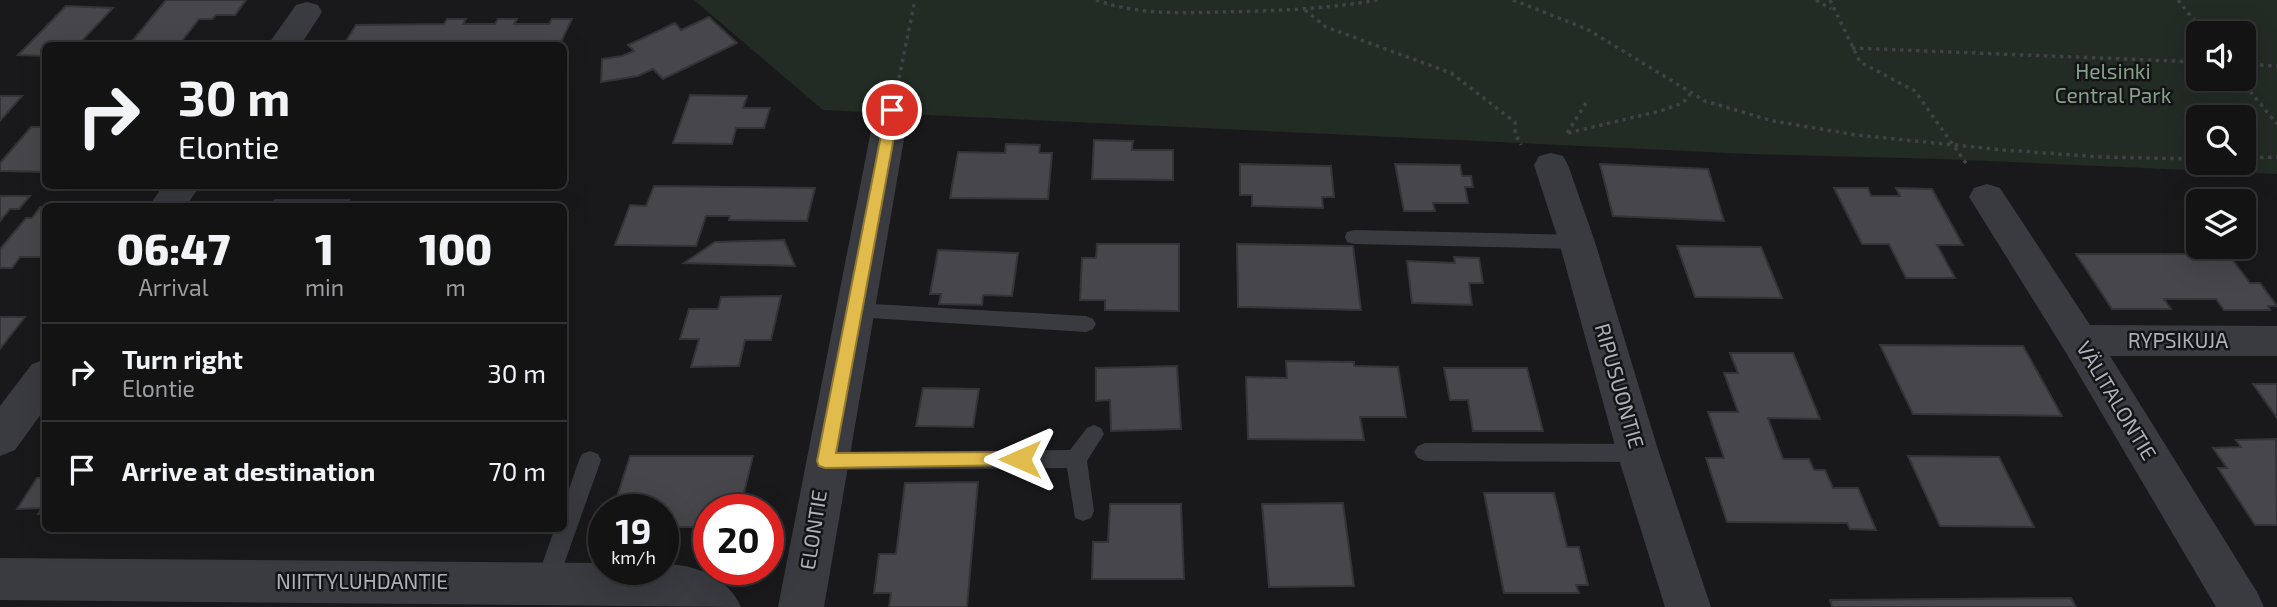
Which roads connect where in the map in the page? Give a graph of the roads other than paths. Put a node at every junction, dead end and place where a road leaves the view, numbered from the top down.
1 (307, 12) dead end
2 (286, 42) edge
3 (892, 110) road end
4 (1559, 149) road end
5 (1987, 197) road end
6 (1354, 237) dead end
7 (1577, 243) junction
8 (855, 310) junction
9 (1086, 324) dead end
10 (2079, 340) junction
11 (2277, 341) edge
12 (42, 380) edge
13 (1094, 433) dead end
14 (0, 438) edge
15 (1425, 452) dead end
16 (1638, 453) junction
17 (1076, 459) junction
18 (590, 460) dead end
19 (825, 461) junction
20 (1083, 511) dead end
21 (567, 523) edge
22 (564, 532) edge
23 (0, 579) edge
24 (545, 584) junction
25 (718, 607) edge
26 (801, 607) edge
27 (1688, 607) edge
28 (2241, 607) edge

1 - 2 street
3 - 8 street, ELONTIE
4 - 7 street, RIPUSUONTIE
5 - 10 street, VÄLITALONTIE
6 - 7 lane
7 - 16 street, RIPUSUONTIE
8 - 9 lane
8 - 19 street, ELONTIE
10 - 11 street, RYPSIKUJA
10 - 28 street, VÄLITALONTIE
12 - 14 street
13 - 17 lane
15 - 16 lane
16 - 27 street, RIPUSUONTIE
17 - 19 lane
17 - 20 lane
18 - 21 lane
19 - 26 street, ELONTIE
22 - 24 lane
23 - 24 street, NIITTYLUHDANTIE
24 - 25 street, NIITTYLUHDANTIE

